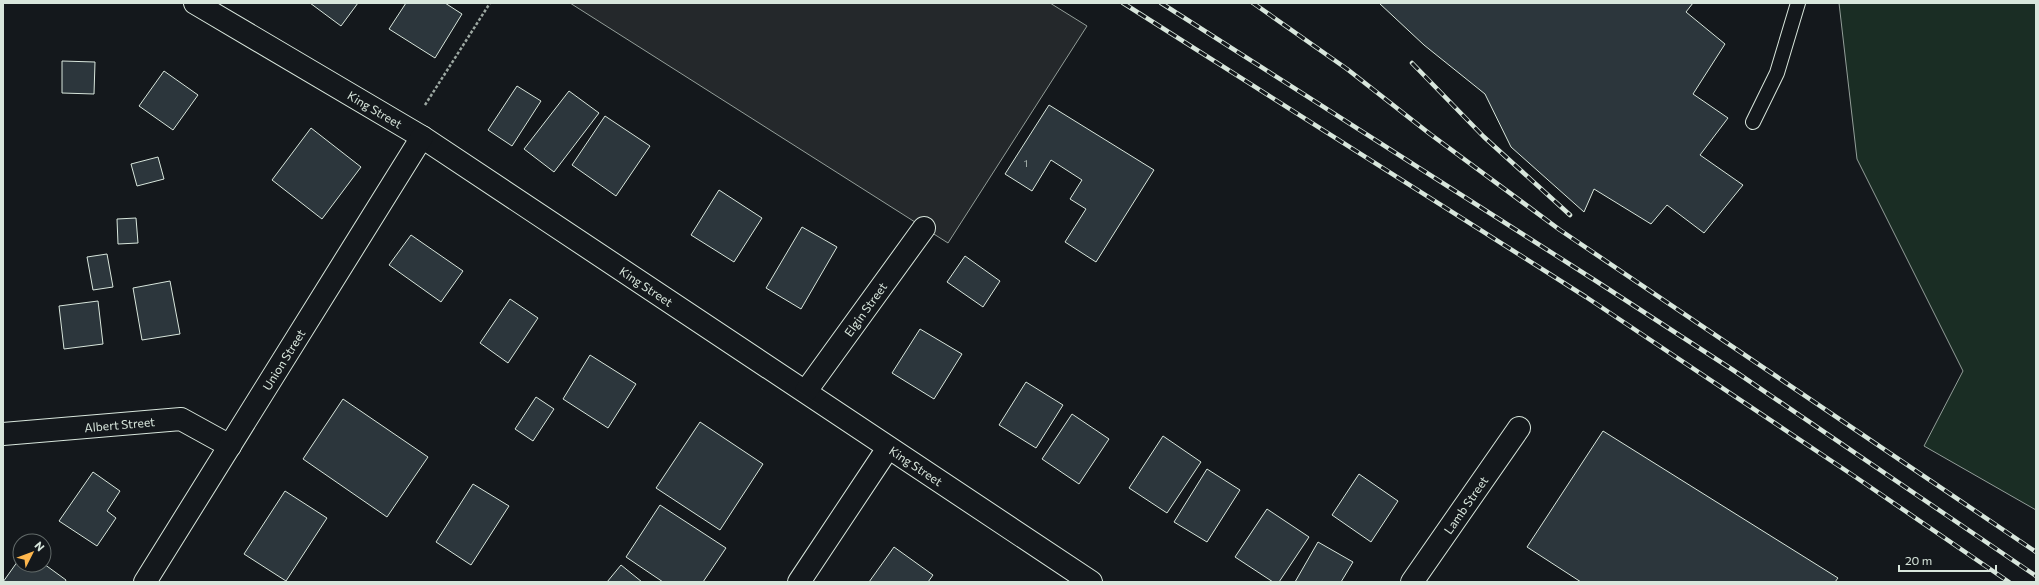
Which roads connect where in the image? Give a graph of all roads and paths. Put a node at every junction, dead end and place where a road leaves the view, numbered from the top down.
1 (195, 3) edge
2 (490, 3) edge
3 (1798, 3) edge
4 (1753, 122) dead end
5 (422, 137) junction
6 (924, 228) dead end
7 (806, 391) junction
8 (1519, 428) dead end
9 (3, 434) edge
10 (230, 446) junction
11 (888, 448) junction
12 (145, 582) edge
13 (799, 582) edge
14 (1091, 582) edge
15 (1412, 582) edge

1 - 5 street, King Street
2 - 5 path
3 - 4 lane
5 - 7 street, King Street
5 - 10 street, Union Street
6 - 7 street, Elgin Street
7 - 11 street, King Street
8 - 15 street, Lamb Street
9 - 10 street, Albert Street
10 - 12 street, Union Street
11 - 13 street
11 - 14 street, King Street

